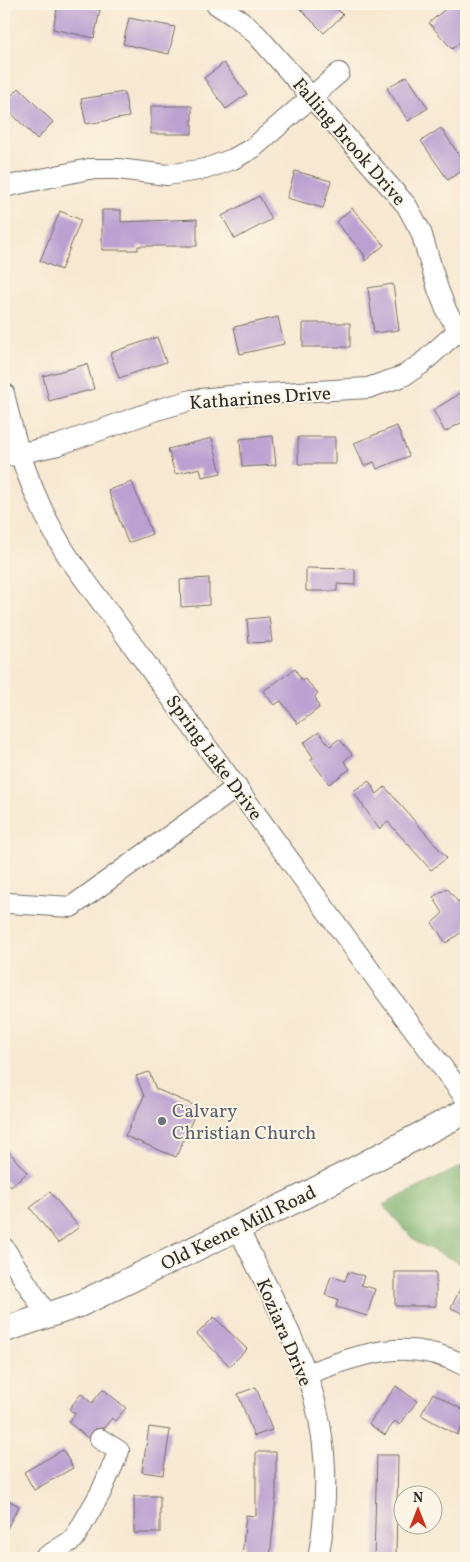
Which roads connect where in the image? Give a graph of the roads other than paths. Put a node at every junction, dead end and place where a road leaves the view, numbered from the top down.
1 (216, 4) edge
2 (339, 73) dead end
3 (312, 97) junction
4 (4, 187) edge
5 (462, 333) edge
6 (4, 393) edge
7 (12, 455) edge
8 (237, 786) junction
9 (4, 901) edge
10 (466, 1099) edge
11 (466, 1111) edge
12 (238, 1228) junction
13 (4, 1248) edge
14 (47, 1315) junction
15 (4, 1330) edge
16 (466, 1366) edge
17 (307, 1374) junction
18 (100, 1439) dead end
19 (44, 1558) edge
20 (318, 1558) edge

1 - 3 street, Falling Brook Drive
2 - 3 street
3 - 4 street
3 - 5 street, Falling Brook Drive
5 - 7 street, Katharines Drive
6 - 7 street, Spring Lake Drive
7 - 8 street, Spring Lake Drive
8 - 9 street
8 - 10 street, Spring Lake Drive
11 - 12 main road, Old Keene Mill Road
12 - 14 main road, Old Keene Mill Road
12 - 17 street, Koziara Drive
13 - 14 street
14 - 15 main road, Old Keene Mill Road
16 - 17 street
17 - 20 street, Koziara Drive
18 - 19 street

